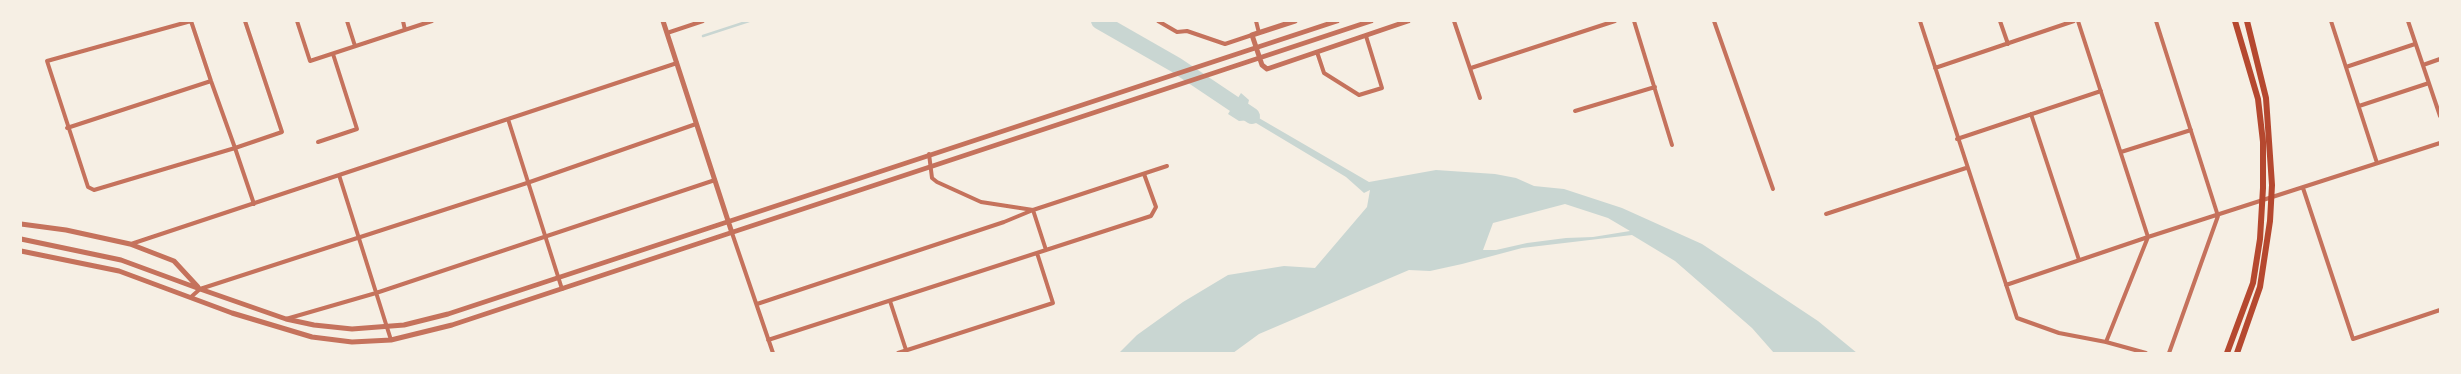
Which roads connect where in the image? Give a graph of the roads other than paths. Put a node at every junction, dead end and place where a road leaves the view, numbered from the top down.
1 (245, 21) edge
2 (297, 21) edge
3 (347, 21) edge
4 (403, 21) edge
5 (432, 21) edge
6 (663, 21) edge
7 (703, 21) edge
8 (1158, 21) edge
9 (1256, 21) edge
10 (1295, 21) edge
11 (1337, 21) edge
12 (1371, 21) edge
13 (1408, 21) edge
14 (1454, 21) edge
15 (1615, 21) edge
16 (1634, 21) edge
17 (1714, 21) edge
18 (1920, 21) edge
19 (2000, 21) edge
20 (2074, 21) edge
21 (2078, 21) edge
22 (2156, 21) edge
23 (2235, 21) edge
24 (2246, 21) edge
25 (2331, 21) edge
26 (2408, 21) edge
27 (406, 30) junction
28 (667, 33) junction
29 (1259, 33) junction
30 (1252, 36) junction
31 (1366, 36) junction
32 (2008, 44) junction
33 (2415, 44) junction
34 (355, 46) junction
35 (1318, 52) junction
36 (333, 54) junction
37 (2440, 59) edge
38 (677, 63) junction
39 (2423, 65) junction
40 (2346, 67) junction
41 (1471, 68) junction
42 (1935, 68) junction
43 (211, 81) junction
44 (2429, 83) junction
45 (1654, 87) junction
46 (2101, 91) junction
47 (1480, 98) dead end
48 (2359, 106) junction
49 (1575, 111) dead end
50 (2031, 114) junction
51 (2440, 116) edge
52 (508, 119) junction
53 (696, 124) junction
54 (67, 128) junction
55 (2191, 130) junction
56 (1957, 139) junction
57 (318, 142) dead end
58 (2440, 143) edge
59 (1672, 145) dead end
60 (234, 148) junction
61 (2121, 152) junction
62 (929, 154) junction
63 (2378, 163) junction
64 (932, 166) junction
65 (1167, 166) dead end
66 (1966, 168) junction
67 (1144, 174) junction
68 (339, 175) junction
69 (715, 180) junction
70 (527, 183) junction
71 (2303, 188) junction
72 (1772, 189) dead end
73 (2271, 198) junction
74 (2262, 201) junction
75 (254, 204) junction
76 (1033, 210) junction
77 (1826, 214) dead end
78 (2218, 216) junction
79 (728, 222) junction
80 (21, 224) edge
81 (732, 233) junction
82 (545, 237) junction
83 (2148, 237) junction
84 (21, 238) edge
85 (359, 238) junction
86 (130, 244) junction
87 (1046, 250) junction
88 (21, 251) edge
89 (1037, 253) junction
90 (2079, 260) junction
91 (558, 277) junction
92 (2006, 285) junction
93 (200, 289) junction
94 (562, 289) junction
95 (376, 293) junction
96 (191, 297) junction
97 (890, 301) junction
98 (757, 304) junction
99 (2440, 310) edge
100 (286, 319) junction
101 (387, 328) junction
102 (391, 340) junction
103 (768, 340) junction
104 (2106, 342) junction
105 (906, 350) junction
106 (773, 353) edge
107 (898, 353) edge
108 (2146, 353) edge
109 (2169, 353) edge
110 (2227, 353) edge
111 (2237, 353) edge

1 - 60 street
2 - 36 street
3 - 34 street
4 - 27 street
5 - 27 street
6 - 28 street
7 - 28 street
8 - 30 street
9 - 29 street
10 - 29 street
11 - 62 street
12 - 64 street
13 - 31 street
14 - 41 street
15 - 41 street
16 - 45 street
17 - 72 street
18 - 42 street
19 - 32 street
20 - 32 street
21 - 46 street
22 - 55 street
23 - 74 main road
24 - 73 main road
25 - 40 street
26 - 33 street
27 - 34 street
28 - 38 street
29 - 30 street
30 - 35 street
31 - 35 street
31 - 35 street
32 - 42 street
33 - 39 street
33 - 40 street
34 - 36 street
36 - 57 street
37 - 39 street
38 - 52 street
38 - 53 street
39 - 44 street
40 - 48 street
41 - 47 street
42 - 56 street
43 - 54 street
43 - 54 street
43 - 60 street
44 - 48 street
44 - 51 street
45 - 49 street
45 - 59 street
46 - 50 street
46 - 61 street
48 - 63 street
50 - 56 street
50 - 90 street
52 - 68 street
52 - 70 street
53 - 69 street
53 - 70 street
54 - 60 street
55 - 61 street
55 - 78 street
56 - 66 street
58 - 63 street
60 - 75 street
61 - 83 street
62 - 64 street
62 - 79 street
63 - 71 street
64 - 76 street
64 - 81 street
65 - 67 street
66 - 77 street
66 - 92 street
67 - 76 street
67 - 87 street
68 - 75 street
68 - 85 street
69 - 79 street
69 - 82 street
70 - 82 street
70 - 85 street
71 - 73 street
71 - 99 street
73 - 74 street
73 - 111 main road
74 - 78 street
74 - 110 main road
75 - 86 street
76 - 87 street
76 - 98 street
78 - 83 street
78 - 109 street
79 - 81 street
79 - 91 street
80 - 86 street
81 - 94 street
81 - 98 street
82 - 91 street
82 - 95 street
83 - 90 street
83 - 104 street
84 - 93 street
85 - 93 street
85 - 95 street
86 - 93 street
87 - 89 street
88 - 96 street
89 - 97 street
89 - 105 street
90 - 92 street
91 - 94 street
91 - 101 street
92 - 104 street
93 - 96 street
93 - 100 street
94 - 102 street
95 - 100 street
95 - 101 street
96 - 102 street
97 - 103 street
97 - 105 street
98 - 103 street
100 - 101 street
101 - 102 street
103 - 106 street
104 - 108 street
105 - 107 street

